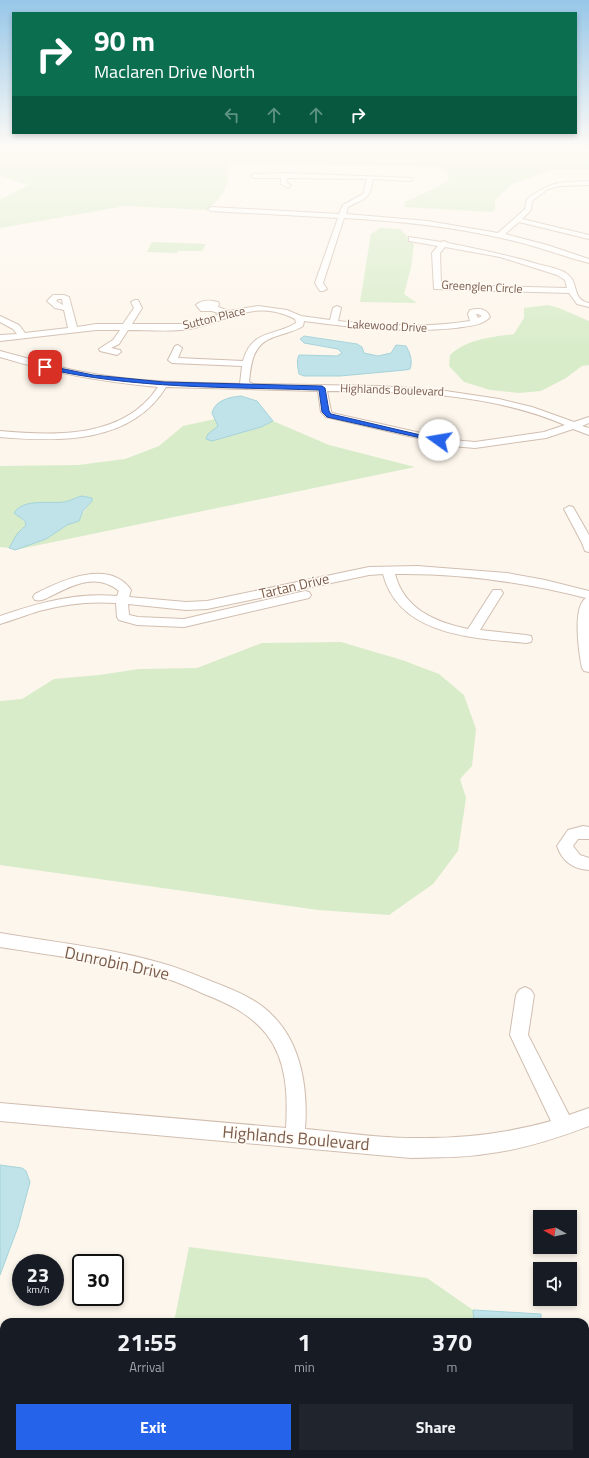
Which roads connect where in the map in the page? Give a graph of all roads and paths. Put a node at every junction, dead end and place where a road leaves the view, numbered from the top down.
1 (308, 215) edge
2 (523, 215) edge
3 (340, 217) junction
4 (519, 220) junction
5 (500, 235) junction
6 (589, 237) edge
7 (412, 239) dead end
8 (444, 243) junction
9 (550, 248) junction
10 (560, 251) junction
11 (589, 261) edge
12 (524, 262) junction
13 (533, 264) junction
14 (324, 289) dead end
15 (572, 292) junction
16 (135, 302) dead end
17 (589, 305) edge
18 (68, 308) dead end
19 (214, 308) dead end
20 (337, 308) dead end
21 (229, 314) junction
22 (405, 317) dead end
23 (299, 318) junction
24 (0, 319) edge
25 (334, 322) junction
26 (474, 322) dead end
27 (126, 327) junction
28 (406, 328) junction
29 (73, 329) junction
30 (22, 335) junction
31 (0, 338) edge
32 (0, 341) edge
33 (178, 348) dead end
34 (117, 352) dead end
35 (0, 354) edge
36 (247, 364) junction
37 (164, 384) junction
38 (251, 387) junction
39 (322, 388) junction
40 (589, 420) edge
41 (576, 426) junction
42 (589, 432) edge
43 (0, 434) edge
44 (569, 509) dead end
45 (589, 549) edge
46 (388, 570) junction
47 (497, 593) dead end
48 (305, 595) dead end
49 (589, 595) edge
50 (39, 597) dead end
51 (122, 599) junction
52 (589, 601) edge
53 (0, 620) edge
54 (472, 633) junction
55 (526, 639) dead end
56 (589, 668) edge
57 (589, 833) edge
58 (589, 864) edge
59 (0, 940) edge
60 (525, 995) dead end
61 (0, 1112) edge
62 (589, 1117) edge
63 (564, 1126) junction
64 (295, 1138) junction

1 - 3 street
2 - 4 street
3 - 5 street
3 - 14 street
4 - 5 street
4 - 6 street
5 - 9 street
7 - 8 street
8 - 12 street
8 - 15 street, Greenglen Circle
9 - 10 street
9 - 12 street
10 - 11 street
10 - 13 street
12 - 13 street
13 - 15 street
15 - 17 street
16 - 27 street
18 - 29 street
19 - 21 street
20 - 25 street
21 - 23 street, Sutton Place
21 - 27 street, Sutton Place
22 - 28 street
23 - 25 street, Lakewood Drive
23 - 36 street
24 - 30 street
25 - 28 street, Lakewood Drive
26 - 28 street, Lakewood Drive
27 - 29 street, Sutton Place
27 - 34 street
29 - 30 street, Sutton Place
30 - 31 street, Sutton Place
30 - 32 street, Sutton Place
33 - 36 street
35 - 37 street, Highlands Boulevard
36 - 38 street
37 - 38 street, Highlands Boulevard
37 - 43 street
38 - 39 street, Highlands Boulevard
39 - 41 street, Highlands Boulevard
39 - 41 street
40 - 41 street
41 - 42 street, Highlands Boulevard
44 - 45 street
46 - 49 street, Tartan Drive
46 - 51 street, Tartan Drive
46 - 54 street
47 - 54 street
48 - 51 street
50 - 51 street
51 - 53 street, Tartan Drive
52 - 56 street
54 - 55 street
57 - 58 street
59 - 64 street, Dunrobin Drive
60 - 63 street
61 - 64 street, Highlands Boulevard
62 - 63 street, Highlands Boulevard
63 - 64 street, Highlands Boulevard

